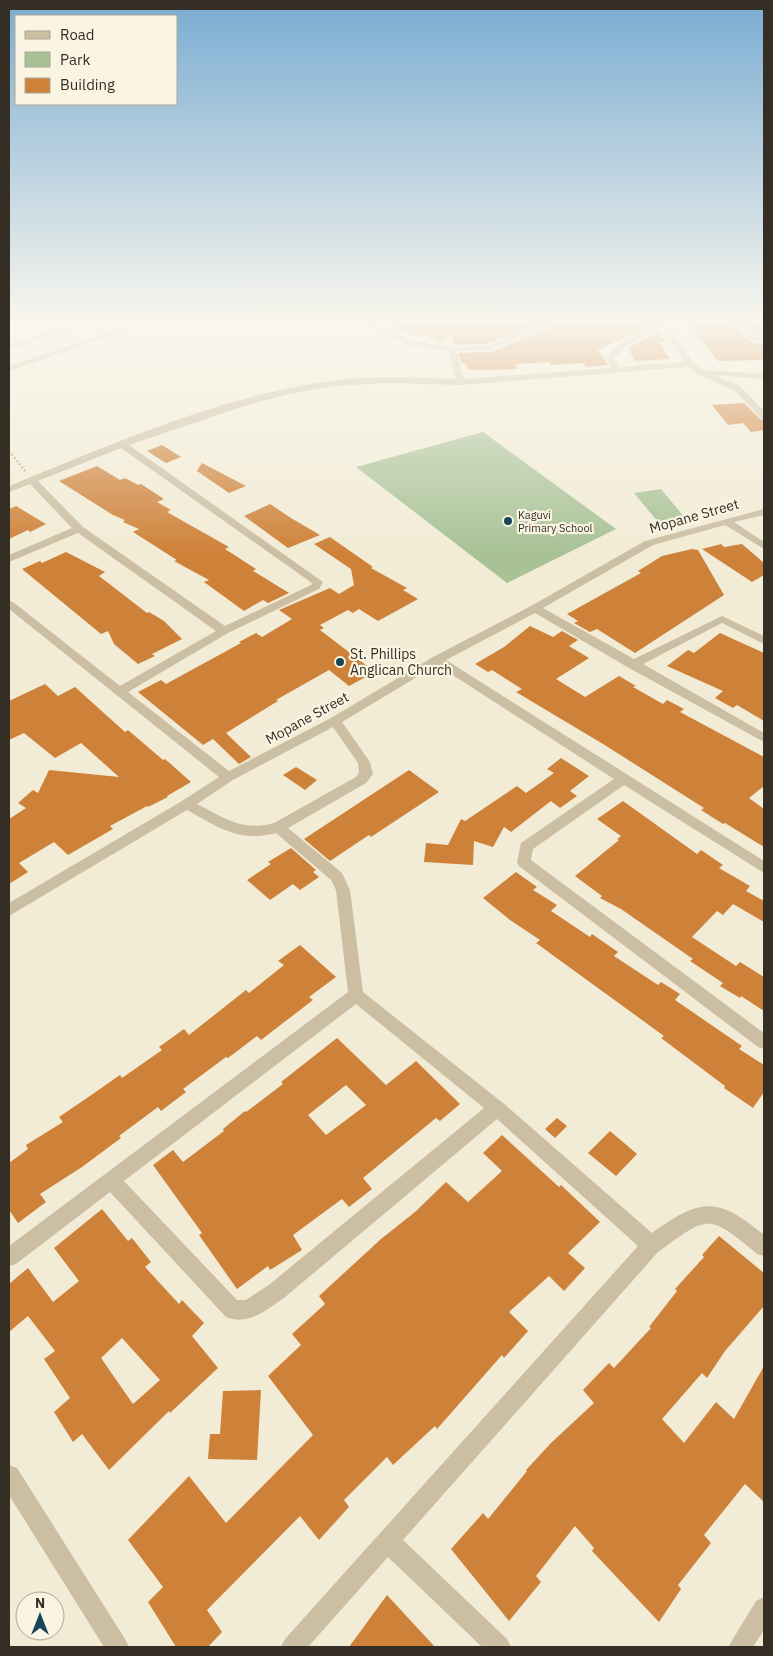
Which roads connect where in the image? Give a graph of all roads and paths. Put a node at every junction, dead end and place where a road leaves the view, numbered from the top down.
1 (259, 398) edge
2 (747, 398) edge
3 (764, 416) edge
4 (122, 444) junction
5 (9, 451) edge
6 (32, 480) junction
7 (9, 489) edge
8 (764, 512) edge
9 (726, 521) junction
10 (79, 529) junction
11 (764, 546) edge
12 (9, 559) edge
13 (9, 604) edge
14 (535, 608) junction
15 (224, 631) junction
16 (764, 640) edge
17 (438, 660) junction
18 (633, 665) junction
19 (120, 692) junction
20 (335, 721) junction
21 (764, 738) edge
22 (228, 777) junction
23 (623, 779) junction
24 (187, 804) junction
25 (278, 827) junction
26 (764, 868) edge
27 (9, 910) edge
28 (356, 995) junction
29 (764, 1042) edge
30 (497, 1108) junction
31 (111, 1180) junction
32 (651, 1245) junction
33 (764, 1248) edge
34 (9, 1257) edge
35 (9, 1476) edge
36 (388, 1541) junction
37 (764, 1609) edge
38 (117, 1647) edge
39 (293, 1647) edge
40 (499, 1647) edge
41 (740, 1647) edge

1 - 4 street
2 - 3 street
4 - 6 street
4 - 15 street
5 - 6 path
6 - 7 street
6 - 10 street
8 - 9 street, Mopane Street
9 - 11 street
9 - 14 street, Mopane Street
10 - 12 street
10 - 15 street
13 - 19 street
14 - 17 street, Mopane Street
14 - 18 street
15 - 19 street
16 - 18 street
17 - 20 street, Mopane Street
17 - 23 street
18 - 21 street
19 - 22 street
20 - 22 street, Mopane Street
20 - 25 street
22 - 24 street, Mopane Street
23 - 26 street
23 - 29 street
24 - 25 street
24 - 27 street, Mopane Street
25 - 28 street
28 - 30 street
28 - 31 street
30 - 31 street
30 - 32 street
31 - 34 street
32 - 33 street
32 - 36 street
35 - 38 street
36 - 39 street
36 - 40 street
37 - 41 street

